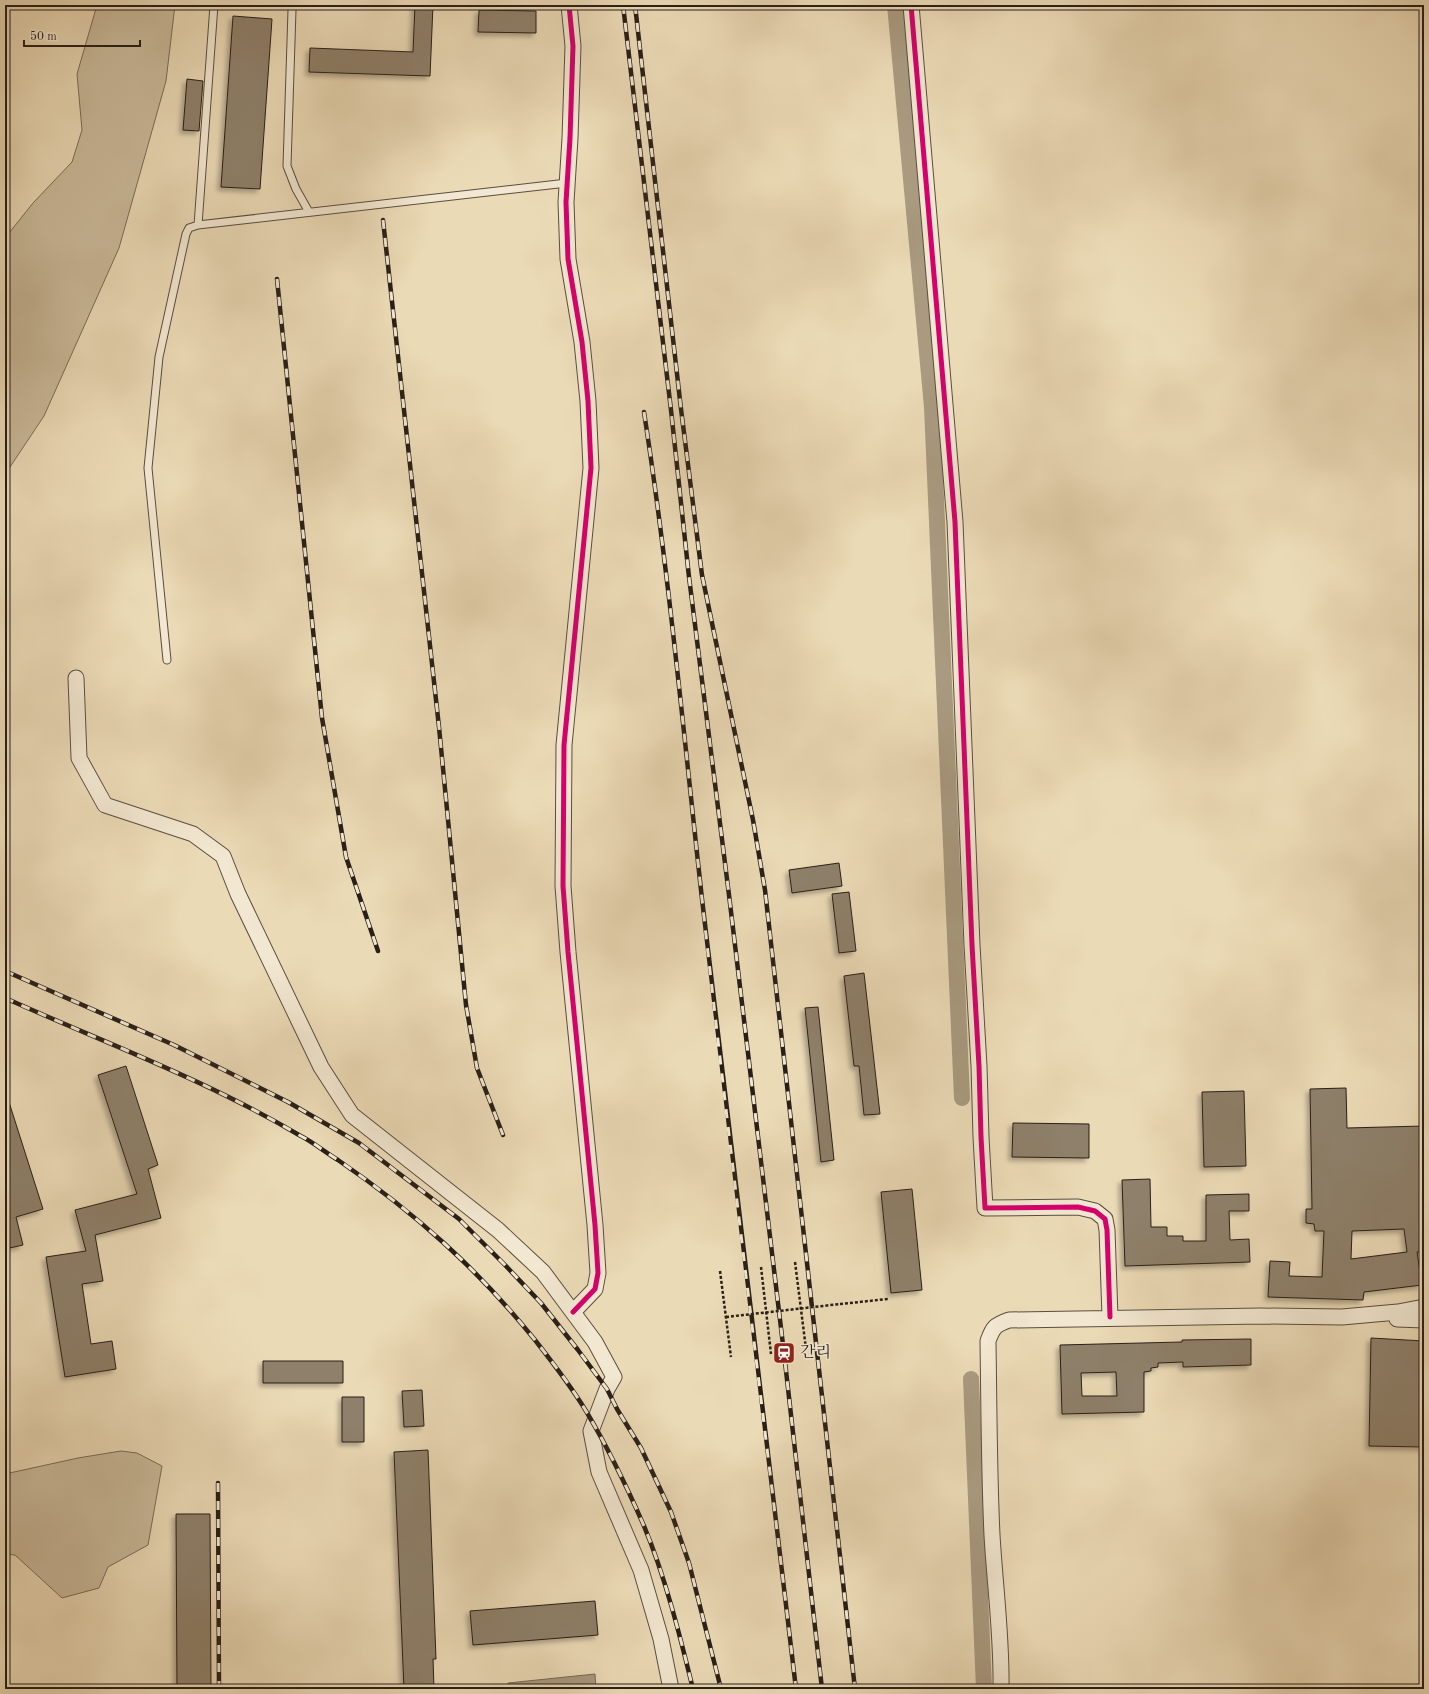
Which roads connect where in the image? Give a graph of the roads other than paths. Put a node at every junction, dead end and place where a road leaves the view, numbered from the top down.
1 (214, 5) edge
2 (569, 5) edge
3 (910, 5) edge
4 (292, 10) dead end
5 (567, 183) junction
6 (309, 212) junction
7 (198, 224) junction
8 (167, 660) dead end
9 (76, 678) dead end
10 (1424, 1307) edge
11 (573, 1312) junction
12 (1110, 1317) junction
13 (1342, 1317) junction
14 (1424, 1320) edge
15 (671, 1689) edge
16 (1001, 1689) edge

1 - 7 lane
2 - 5 street
3 - 12 street
4 - 6 lane
5 - 6 lane
5 - 11 street
6 - 7 lane
7 - 8 lane
9 - 11 street
10 - 13 street
11 - 15 street
12 - 13 street
12 - 16 street
13 - 14 street

